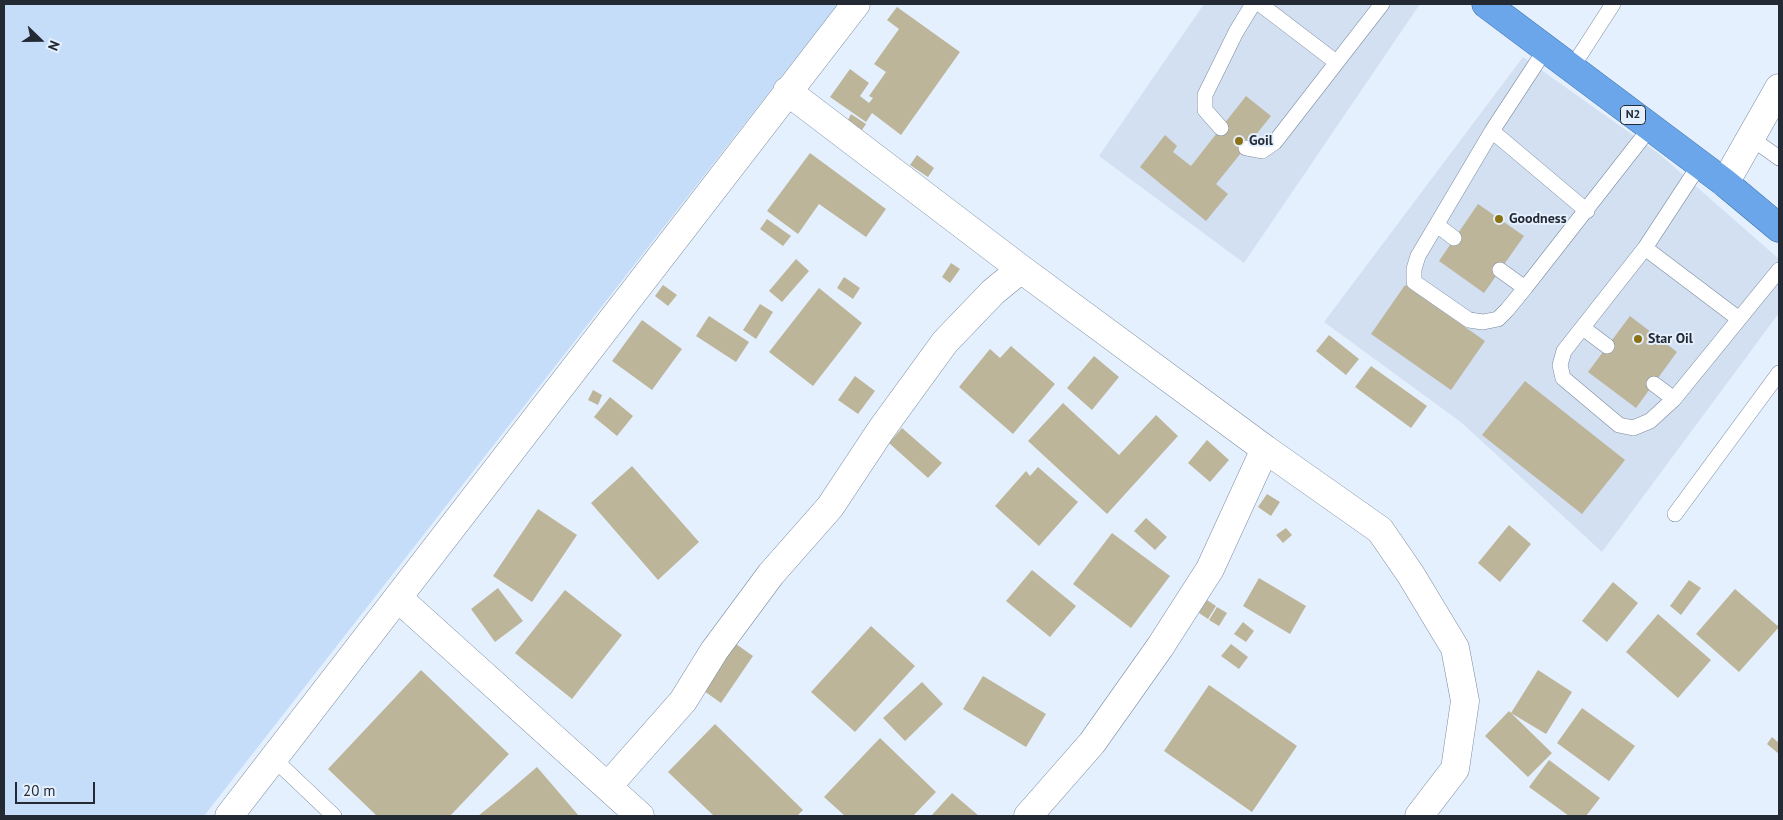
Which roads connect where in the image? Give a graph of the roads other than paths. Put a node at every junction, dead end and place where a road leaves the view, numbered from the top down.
1 (856, 4) edge
2 (1253, 4) edge
3 (1260, 4) edge
4 (1382, 4) edge
5 (1486, 4) edge
6 (1613, 4) edge
7 (1545, 50) junction
8 (1336, 62) junction
9 (1571, 69) junction
10 (1779, 88) edge
11 (787, 91) junction
12 (1221, 128) dead end
13 (1650, 128) junction
14 (1492, 131) junction
15 (1751, 138) junction
16 (1246, 148) dead end
17 (1779, 158) edge
18 (1700, 164) junction
19 (1725, 183) junction
20 (1587, 210) junction
21 (1437, 225) junction
22 (1779, 228) edge
23 (1454, 238) dead end
24 (1645, 248) junction
25 (1021, 269) junction
26 (1500, 270) dead end
27 (1779, 270) edge
28 (1525, 288) junction
29 (1740, 319) junction
30 (1583, 328) junction
31 (1607, 346) dead end
32 (1779, 374) edge
33 (1654, 384) dead end
34 (1674, 399) junction
35 (1265, 448) junction
36 (1675, 514) dead end
37 (398, 598) junction
38 (274, 758) junction
39 (608, 786) junction
40 (229, 816) edge
41 (334, 816) edge
42 (640, 816) edge
43 (1028, 816) edge
44 (1419, 816) edge

1 - 11 street
2 - 12 lane
3 - 8 lane
4 - 8 lane
5 - 7 highway, N2
6 - 9 lane
7 - 9 highway, N2
7 - 14 lane
8 - 16 lane
9 - 13 highway, N2
10 - 15 street
11 - 25 street
11 - 37 street
13 - 18 highway, N2
13 - 20 lane
14 - 20 lane
14 - 21 lane
15 - 17 lane
15 - 19 street
18 - 19 highway, N2
18 - 24 lane
19 - 22 highway, N2
20 - 28 lane
21 - 23 lane
21 - 28 lane
24 - 29 lane
24 - 30 lane
25 - 35 street
25 - 39 street
26 - 28 lane
27 - 29 lane
29 - 34 lane
30 - 31 lane
30 - 34 lane
32 - 36 lane
33 - 34 lane
35 - 43 street
35 - 44 street
37 - 38 street
37 - 39 street
38 - 40 street
38 - 41 lane
39 - 42 street

